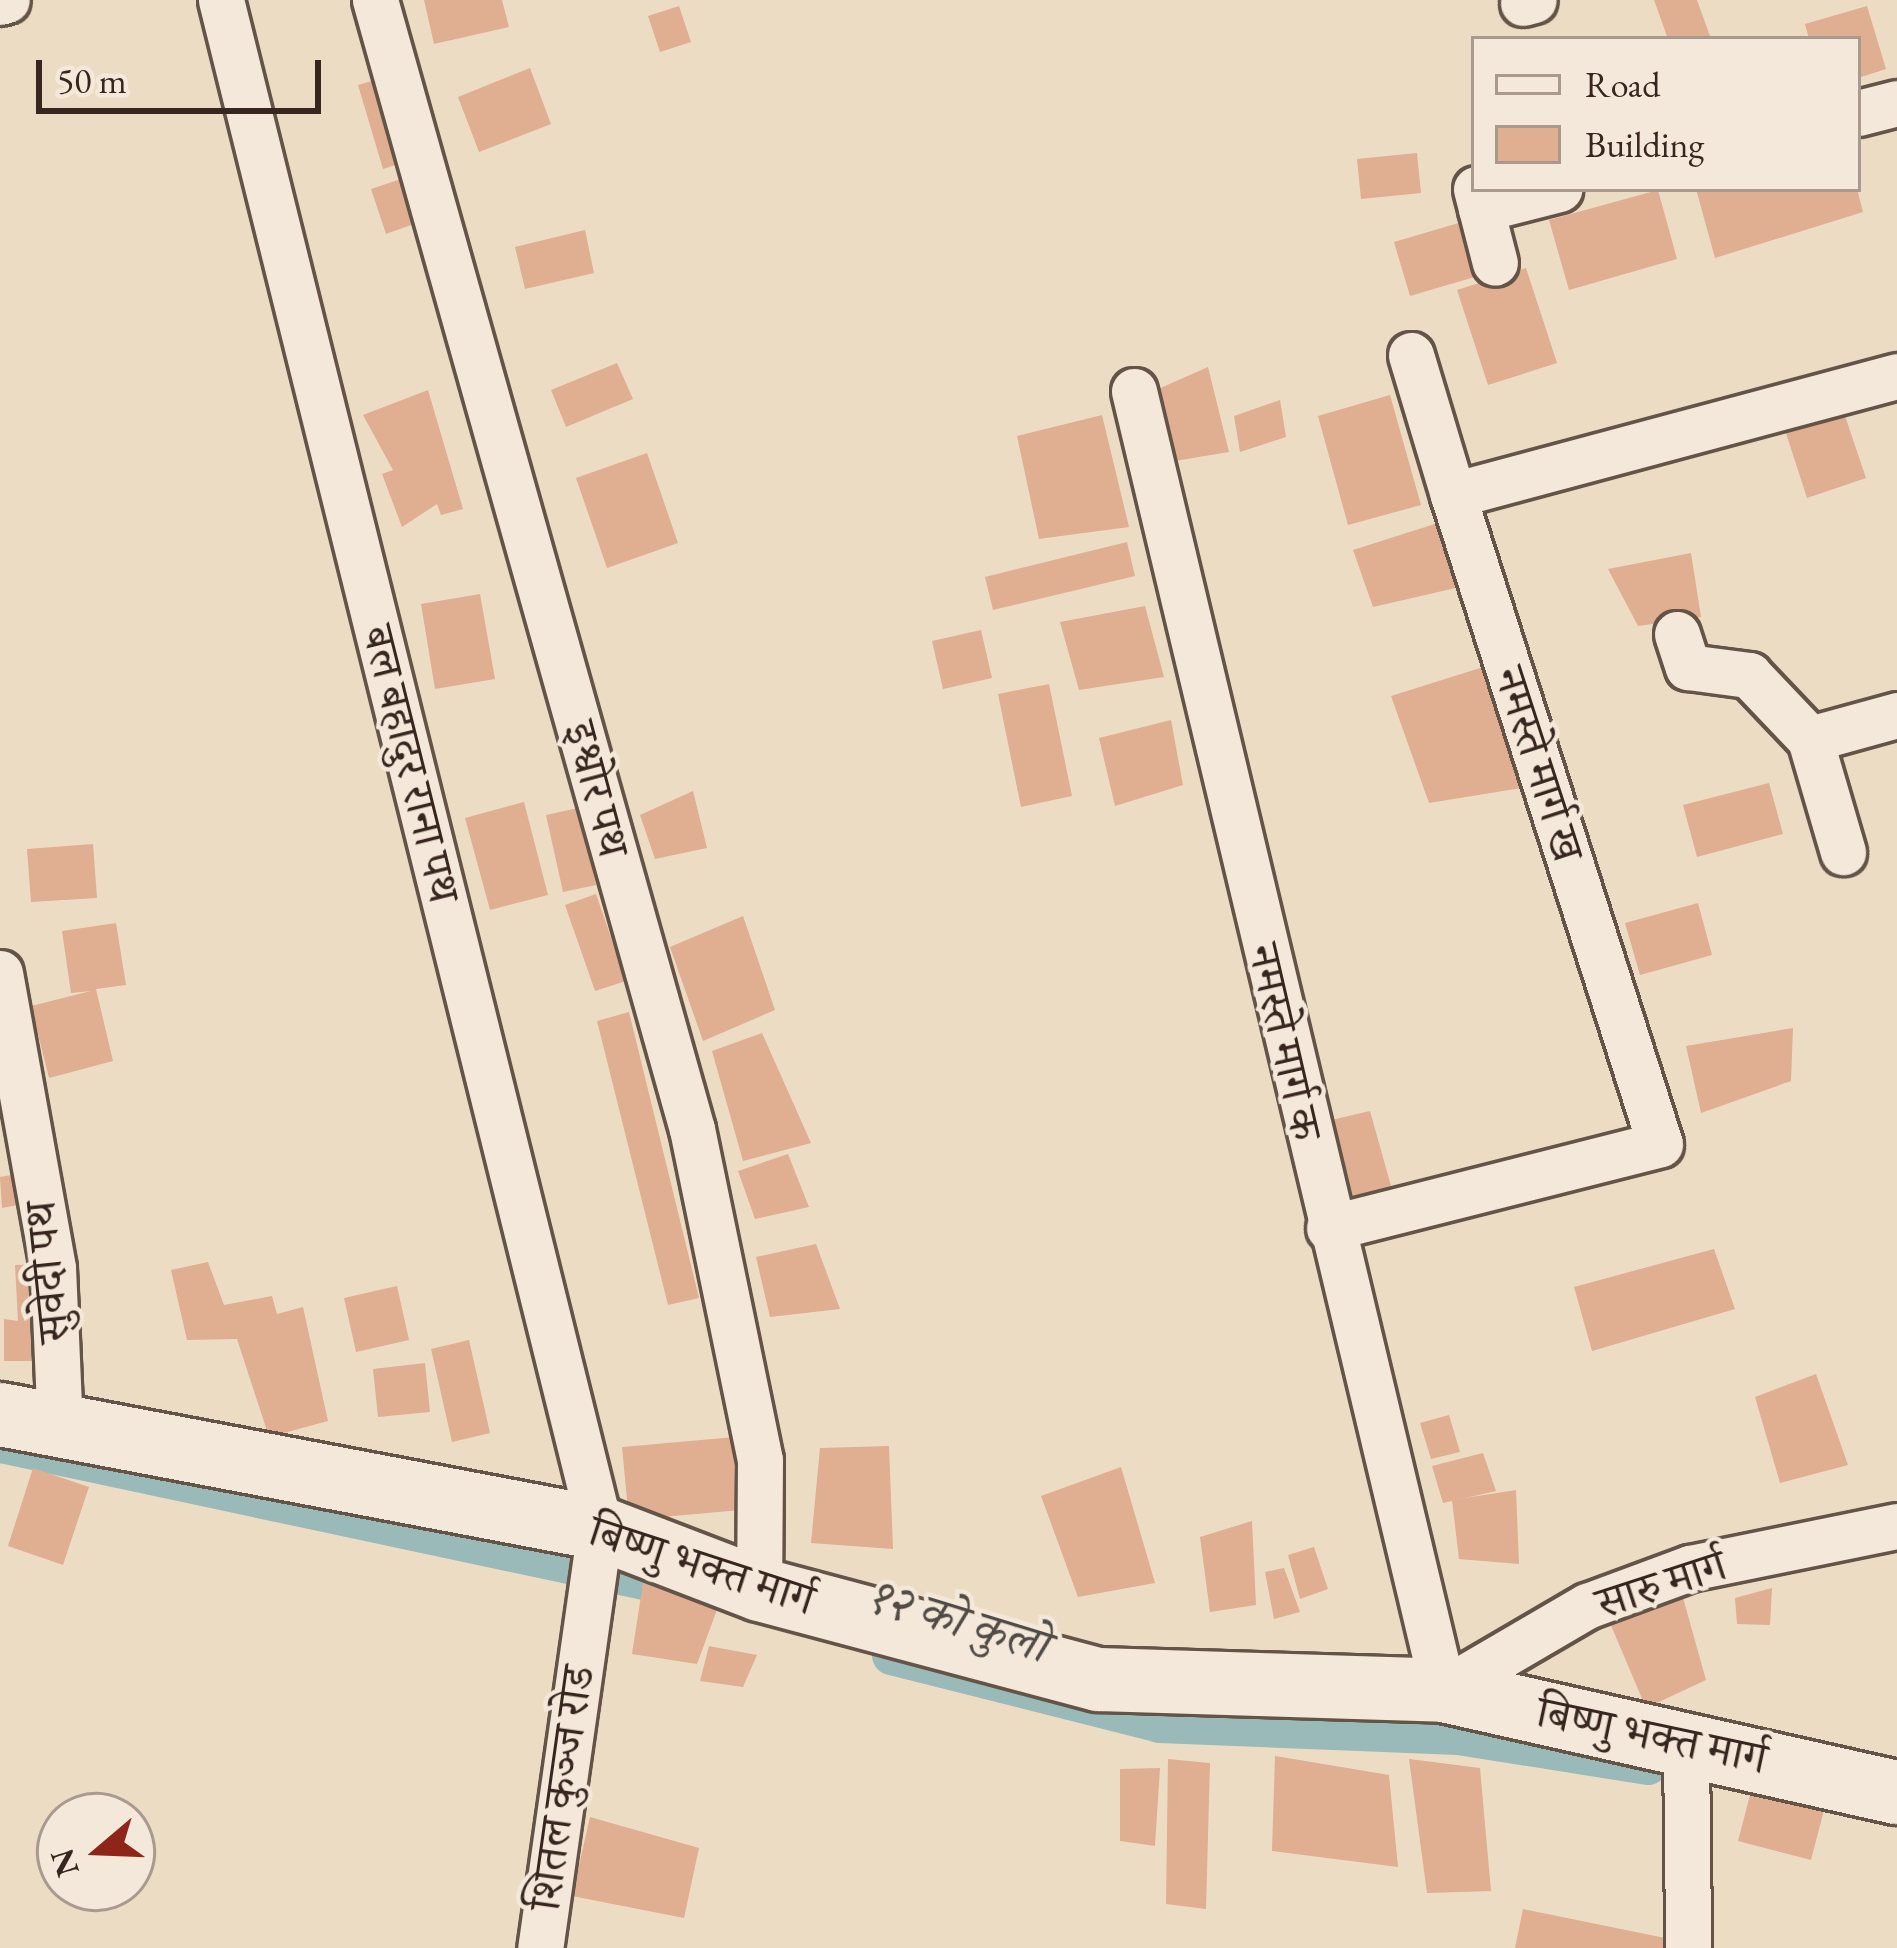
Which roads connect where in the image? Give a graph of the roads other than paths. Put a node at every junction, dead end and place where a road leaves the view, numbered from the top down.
1 (221, 0) edge
2 (375, 0) edge
3 (1897, 103) edge
4 (1861, 112) edge
5 (1477, 192) edge
6 (1495, 263) dead end
7 (1411, 355) dead end
8 (1897, 376) edge
9 (1134, 391) dead end
10 (1453, 495) junction
11 (1677, 634) dead end
12 (1897, 715) edge
13 (1810, 739) junction
14 (1843, 853) dead end
15 (0, 973) edge
16 (1329, 1228) junction
17 (0, 1414) edge
18 (60, 1431) junction
19 (1897, 1526) edge
20 (600, 1528) junction
21 (760, 1589) junction
22 (1443, 1690) junction
23 (1686, 1762) junction
24 (1897, 1792) edge
25 (540, 1948) edge
26 (1688, 1948) edge

1 - 20 street, बल बहादुर राना पथ
2 - 21 street, इश्वोर पथ
3 - 4 street
5 - 6 street
7 - 10 street
8 - 10 street
9 - 16 street, नमस्ते मार्ग क
10 - 16 street, नमस्ते मार्ग ख
11 - 13 street
12 - 13 street
13 - 14 street
15 - 18 street, सुवेदी पथ
16 - 22 street, नमस्ते मार्ग क
17 - 18 street, बिष्णु भक्त मार्ग
18 - 20 street, बिष्णु भक्त मार्ग
19 - 22 street, सारु मार्ग
20 - 21 street, बिष्णु भक्त मार्ग
20 - 25 street, शितल कुञ्ज रोड
21 - 22 street, बिष्णु भक्त मार्ग
22 - 23 street, बिष्णु भक्त मार्ग
23 - 24 street, बिष्णु भक्त मार्ग
23 - 26 street

